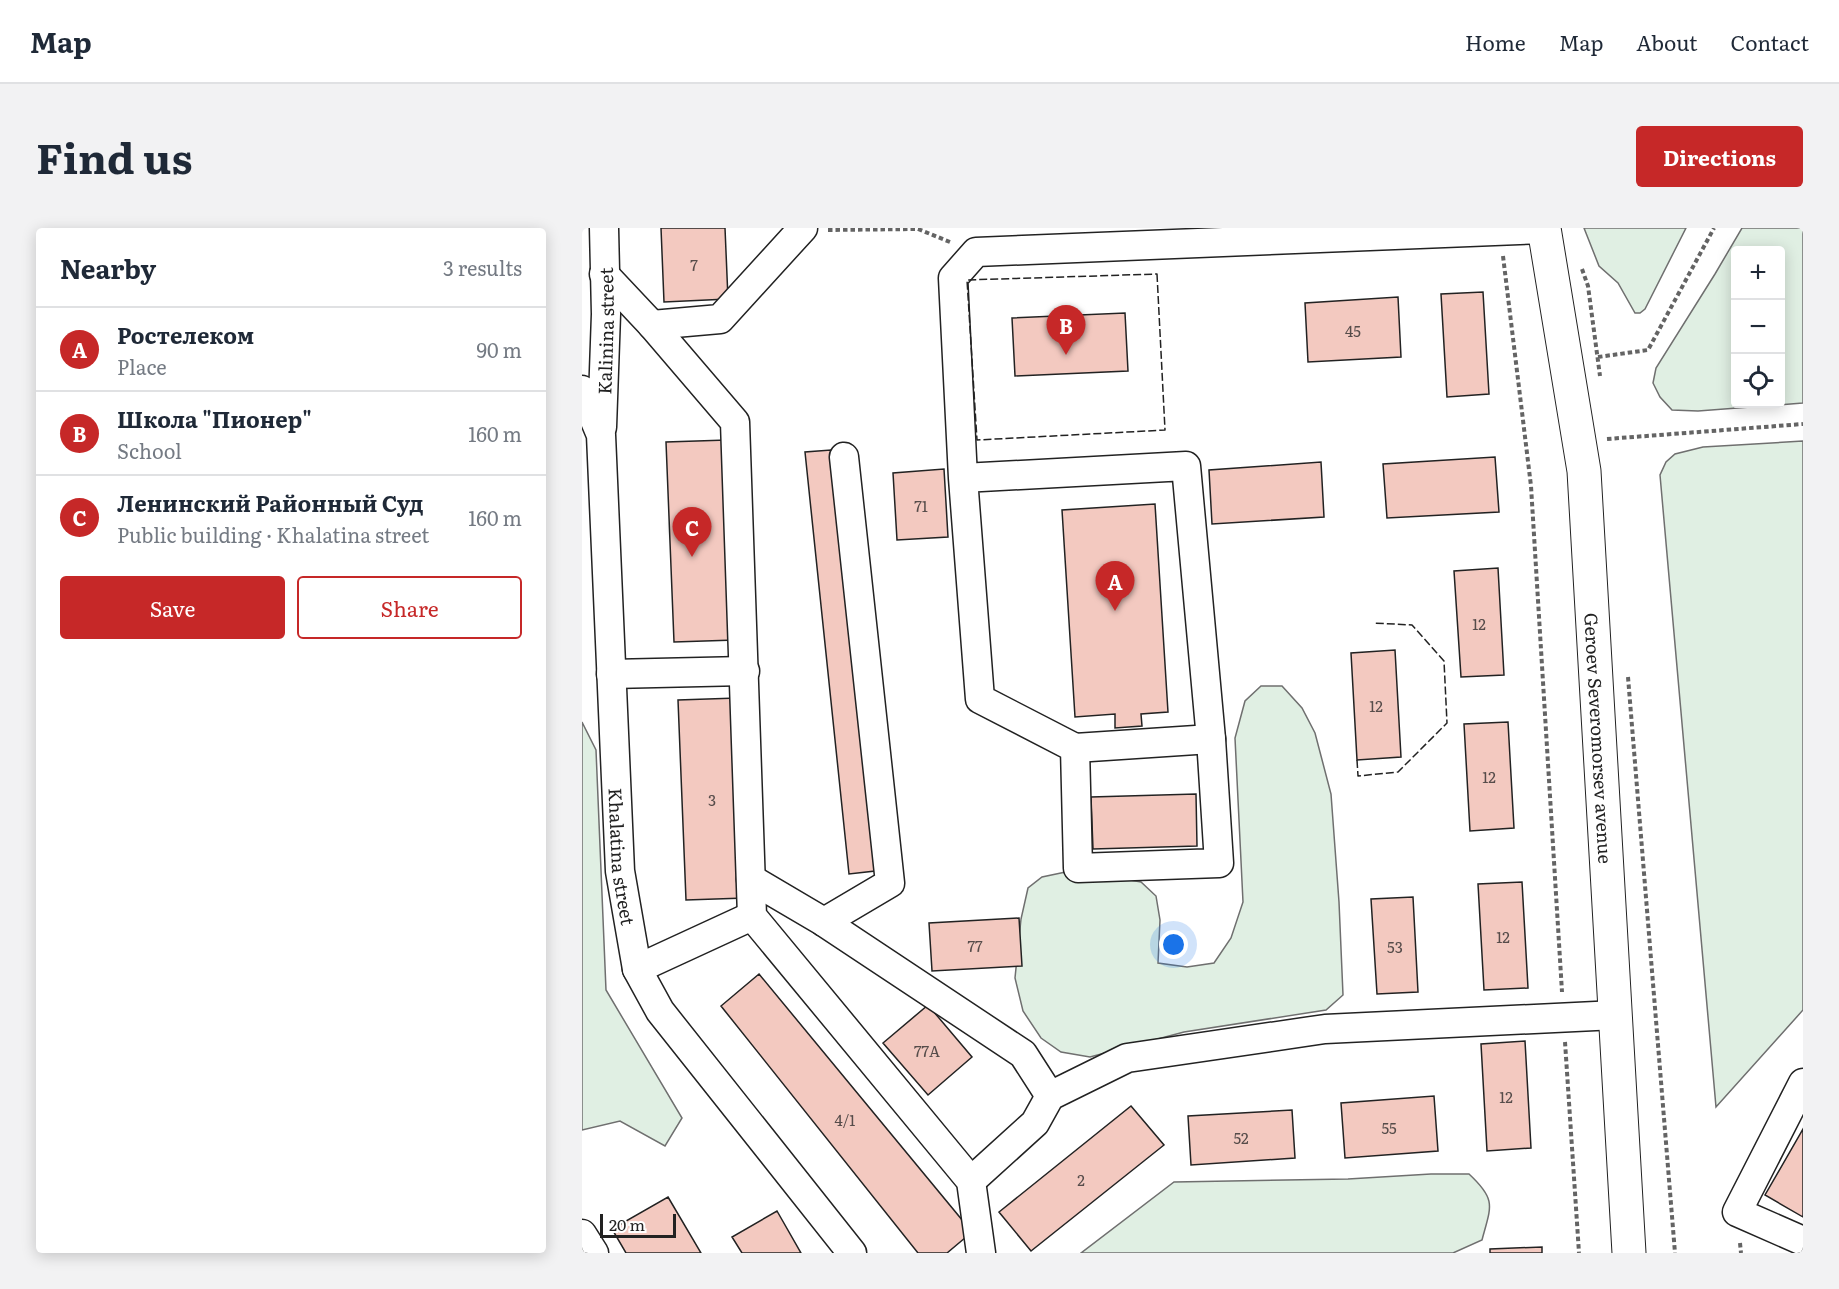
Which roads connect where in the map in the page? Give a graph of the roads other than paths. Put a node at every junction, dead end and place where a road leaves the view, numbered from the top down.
1 (604, 228) edge
2 (1544, 228) edge
3 (803, 229) edge
4 (1224, 235) edge
5 (604, 274) junction
6 (652, 325) junction
7 (582, 390) edge
8 (601, 435) junction
9 (844, 457) dead end
10 (963, 478) junction
11 (745, 671) junction
12 (611, 674) junction
13 (1211, 739) junction
14 (1075, 748) junction
15 (752, 879) junction
16 (752, 916) junction
17 (824, 922) junction
18 (637, 969) junction
19 (1616, 1015) junction
20 (1803, 1083) edge
21 (1050, 1096) junction
22 (970, 1181) junction
23 (582, 1234) edge
24 (1795, 1244) edge
25 (594, 1253) edge
26 (852, 1253) edge
27 (981, 1253) edge
28 (1629, 1253) edge

1 - 5 street, Kalinina street
2 - 4 street
2 - 19 main road, Geroev Severomorsev avenue
3 - 6 street
4 - 10 street
5 - 6 street
5 - 8 street, Kalinina street
6 - 11 street
7 - 8 street, Khalatina street
8 - 12 street, Khalatina street
9 - 17 street
10 - 13 street
10 - 14 street
11 - 12 street
11 - 15 street
12 - 18 street, Khalatina street
13 - 14 street
13 - 14 street
15 - 16 street
15 - 17 street
16 - 18 street
16 - 22 street
17 - 21 street
18 - 26 street, Khalatina street
19 - 21 street
19 - 28 main road, Geroev Severomorsev avenue
20 - 24 street
21 - 22 street
22 - 27 street
23 - 25 street

